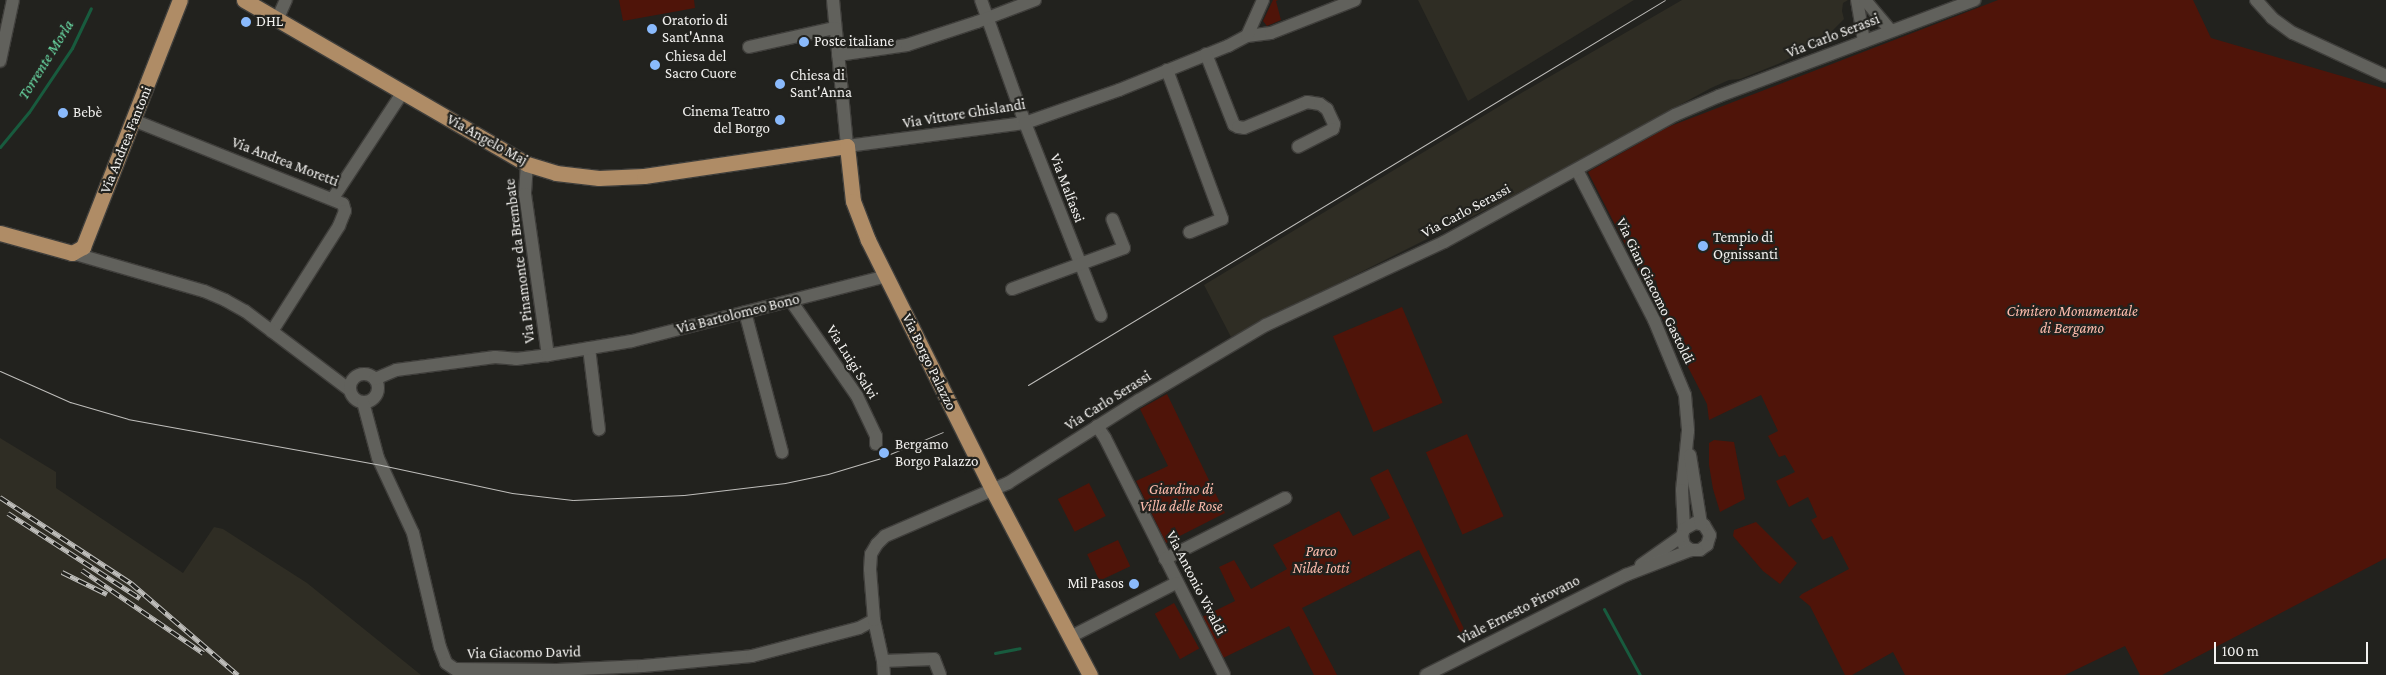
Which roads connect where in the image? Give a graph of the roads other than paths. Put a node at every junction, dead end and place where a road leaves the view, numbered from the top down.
1 (13, 0) edge
2 (180, 0) edge
3 (187, 0) edge
4 (244, 0) edge
5 (286, 0) edge
6 (833, 0) edge
7 (981, 0) edge
8 (1036, 0) edge
9 (1263, 0) edge
10 (1355, 0) edge
11 (1856, 0) edge
12 (1866, 0) edge
13 (1975, 0) edge
14 (2256, 0) edge
15 (2266, 0) edge
16 (988, 18) junction
17 (173, 20) junction
18 (277, 20) junction
19 (835, 28) junction
20 (1891, 31) junction
21 (2293, 33) junction
22 (1247, 36) junction
23 (1864, 41) junction
24 (749, 47) dead end
25 (1206, 54) junction
26 (838, 55) junction
27 (0, 61) edge
28 (1167, 70) junction
29 (2386, 76) edge
30 (402, 92) junction
31 (133, 120) junction
32 (1025, 124) junction
33 (847, 146) junction
34 (1298, 147) dead end
35 (527, 164) junction
36 (1577, 170) junction
37 (333, 198) junction
38 (1112, 219) dead end
39 (1190, 232) dead end
40 (0, 233) edge
41 (78, 249) junction
42 (1079, 264) junction
43 (887, 276) junction
44 (1012, 290) dead end
45 (791, 301) junction
46 (745, 312) junction
47 (1100, 316) dead end
48 (272, 331) junction
49 (590, 348) junction
50 (548, 355) junction
51 (376, 383) junction
52 (350, 386) junction
53 (363, 402) junction
54 (1097, 426) junction
55 (598, 429) dead end
56 (1688, 435) junction
57 (876, 444) dead end
58 (782, 452) dead end
59 (993, 491) junction
60 (1285, 498) dead end
61 (1700, 524) junction
62 (1683, 532) junction
63 (1691, 550) junction
64 (1165, 559) junction
65 (1626, 575) junction
66 (1176, 583) junction
67 (874, 620) junction
68 (1070, 637) junction
69 (883, 661) junction
70 (643, 670) edge
71 (884, 675) edge
72 (940, 675) edge
73 (1090, 675) edge
74 (1224, 675) edge
75 (1426, 675) edge

1 - 27 street
2 - 17 main road, Via Andrea Fantoni
3 - 17 main road, Via Andrea Fantoni
4 - 18 main road, Via Angelo Maj
5 - 18 street
6 - 19 street, Via Borgo Palazzo
7 - 16 street, Via Malfassi
8 - 16 street
9 - 22 street
10 - 22 street, Via Vittore Ghislandi
11 - 23 street
12 - 20 street
13 - 20 street, Via Carlo Serassi
14 - 21 street
15 - 21 street
16 - 26 street
16 - 32 street, Via Malfassi
17 - 31 main road, Via Andrea Fantoni
18 - 30 main road, Via Angelo Maj
19 - 24 street
19 - 26 street, Via Borgo Palazzo
20 - 23 street, Via Carlo Serassi
21 - 29 street
22 - 25 street, Via Vittore Ghislandi
23 - 36 street, Via Carlo Serassi
25 - 28 street, Via Vittore Ghislandi
25 - 34 street
26 - 33 street, Via Borgo Palazzo
28 - 32 street, Via Vittore Ghislandi
28 - 39 street
30 - 35 main road, Via Angelo Maj
30 - 37 street
31 - 37 street, Via Andrea Moretti
31 - 41 main road, Via Andrea Fantoni
32 - 33 street, Via Vittore Ghislandi
32 - 42 street, Via Malfassi
33 - 35 main road, Via Angelo Maj
33 - 43 main road, Via Borgo Palazzo
35 - 50 street, Via Pinamonte da Brembate
36 - 54 street, Via Carlo Serassi
36 - 56 street, Via Gian Giacomo Gastoldi
37 - 48 street, Via Andrea Moretti
38 - 42 street
40 - 41 main road
41 - 48 street
42 - 44 street
42 - 47 street, Via Malfassi
43 - 45 street, Via Bartolomeo Bono
43 - 59 main road, Via Borgo Palazzo
45 - 46 street, Via Bartolomeo Bono
45 - 57 street, Via Luigi Salvi
46 - 49 street, Via Bartolomeo Bono
46 - 58 street
48 - 52 street
49 - 50 street, Via Bartolomeo Bono
49 - 55 street
50 - 51 street, Via Bartolomeo Bono
51 - 52 street, Via Bartolomeo Bono
51 - 53 street, Via Bartolomeo Bono
52 - 53 street
53 - 70 street, Via Giacomo David
54 - 59 street, Via Carlo Serassi
54 - 64 street, Via Antonio Vivaldi
56 - 61 street
56 - 62 street
59 - 67 street, Via Carlo Serassi
59 - 68 main road, Via Borgo Palazzo
60 - 64 street
61 - 62 street
61 - 63 street
62 - 63 street
62 - 65 street, Viale Ernesto Pirovano
63 - 65 street, Viale Ernesto Pirovano
64 - 66 street, Via Antonio Vivaldi
65 - 75 street, Viale Ernesto Pirovano
66 - 68 street
66 - 74 street, Via Antonio Vivaldi
67 - 69 street, Via Carlo Serassi
67 - 70 street, Via Giacomo David
68 - 73 main road, Via Borgo Palazzo
69 - 71 street, Via Carlo Serassi
69 - 72 street

